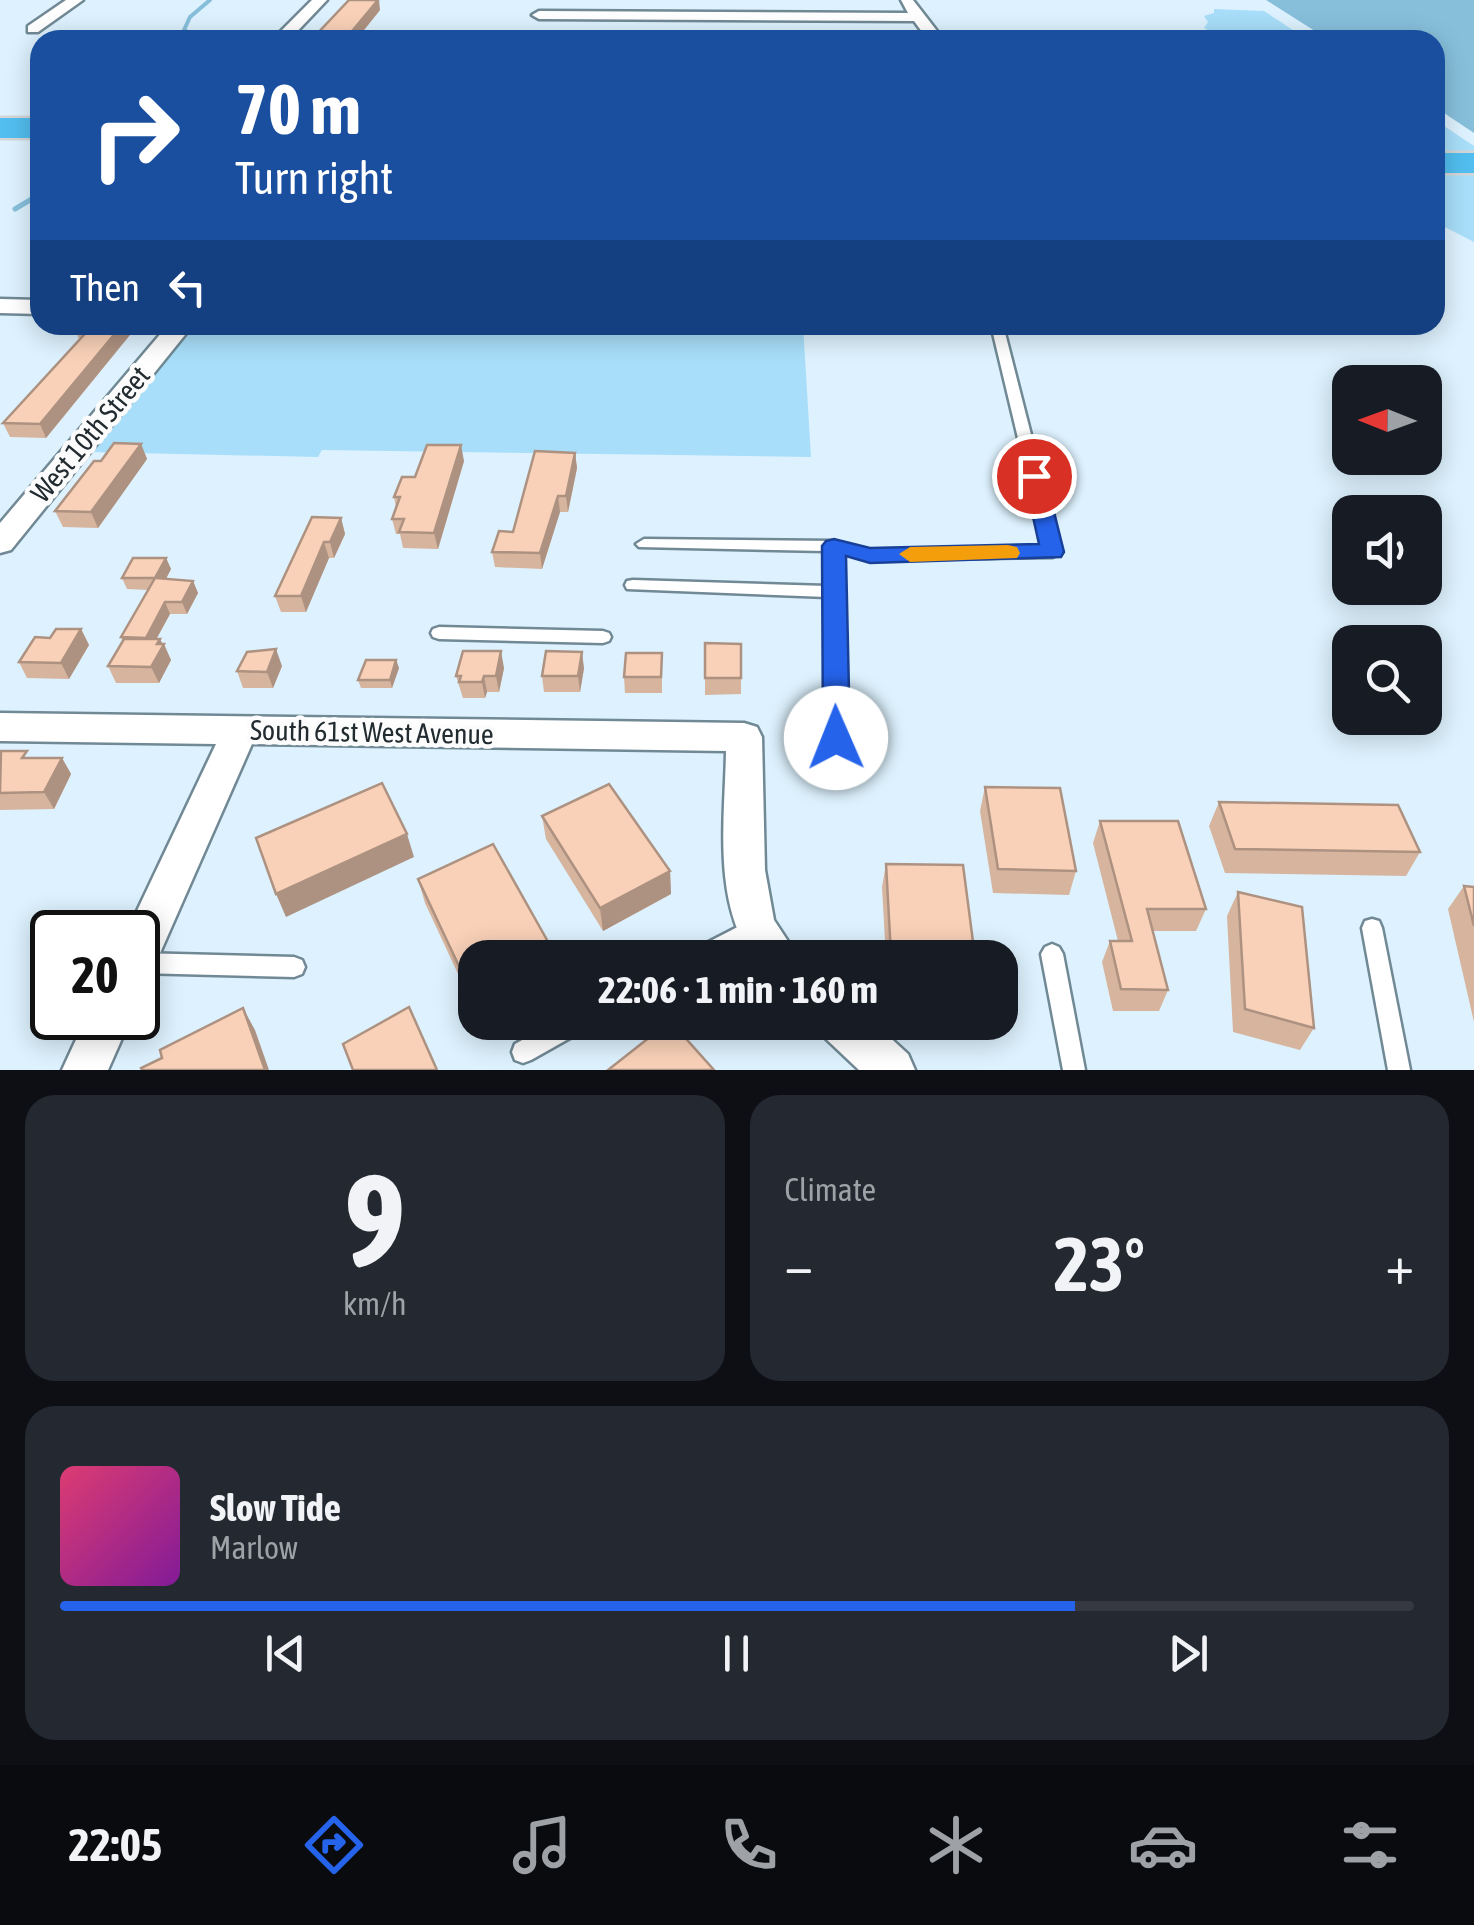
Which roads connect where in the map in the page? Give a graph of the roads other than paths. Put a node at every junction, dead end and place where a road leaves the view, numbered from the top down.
1 (76, 0) edge
2 (320, 0) edge
3 (905, 0) edge
4 (700, 8) edge
5 (539, 14) edge
6 (920, 17) junction
7 (32, 29) dead end
8 (290, 30) edge
9 (929, 30) edge
10 (0, 128) edge
11 (30, 128) edge
12 (1445, 144) edge
13 (1474, 144) edge
14 (0, 146) edge
15 (30, 147) edge
16 (1445, 162) edge
17 (1474, 163) edge
18 (0, 306) edge
19 (30, 307) edge
20 (173, 335) edge
21 (1000, 335) edge
22 (0, 543) edge
23 (644, 544) dead end
24 (834, 546) junction
25 (634, 585) dead end
26 (835, 592) junction
27 (440, 633) dead end
28 (602, 638) dead end
29 (0, 726) edge
30 (240, 730) junction
31 (836, 738) dead end
32 (160, 910) edge
33 (1372, 928) dead end
34 (766, 940) edge
35 (1052, 954) dead end
36 (160, 960) edge
37 (294, 967) dead end
38 (99, 1040) edge
39 (545, 1040) edge
40 (860, 1040) edge
41 (523, 1052) dead end
42 (86, 1070) edge
43 (892, 1070) edge
44 (1074, 1070) edge
45 (1399, 1070) edge

1 - 7 street
2 - 8 street
3 - 6 street
4 - 5 street
4 - 6 street
6 - 9 street
10 - 11 highway
12 - 13 highway
14 - 15 highway
16 - 17 highway
18 - 19 street
20 - 22 street, West 10th Street
21 - 24 lane
23 - 24 lane
24 - 26 lane
25 - 26 lane
26 - 31 lane
27 - 28 lane
29 - 30 street, South 61st West Avenue
30 - 32 street
30 - 34 street, South 61st West Avenue
33 - 45 lane
35 - 44 lane
36 - 37 lane
38 - 42 street
39 - 41 lane
40 - 43 street

